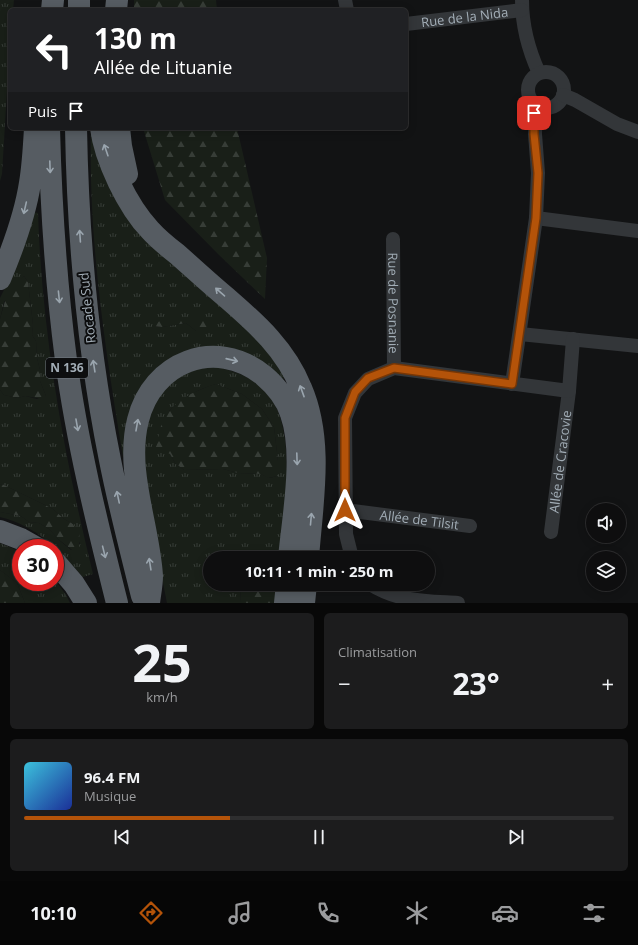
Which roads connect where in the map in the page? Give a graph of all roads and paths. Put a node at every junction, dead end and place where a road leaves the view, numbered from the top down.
1 (522, 5) edge
2 (408, 24) edge
3 (539, 73) junction
4 (563, 95) junction
5 (536, 105) junction
6 (35, 130) edge
7 (49, 130) edge
8 (76, 130) edge
9 (100, 130) edge
10 (119, 130) edge
11 (638, 132) edge
12 (536, 218) junction
13 (150, 230) junction
14 (638, 231) edge
15 (393, 239) dead end
16 (0, 280) edge
17 (520, 334) junction
18 (573, 338) junction
19 (638, 346) edge
20 (394, 368) junction
21 (512, 384) junction
22 (569, 391) junction
23 (345, 510) junction
24 (470, 526) dead end
25 (0, 531) edge
26 (551, 532) dead end
27 (21, 539) edge
28 (290, 551) edge
29 (309, 551) edge
30 (350, 551) edge
31 (64, 572) edge
32 (286, 591) edge
33 (305, 591) edge
34 (383, 591) edge
35 (86, 603) edge
36 (117, 603) edge
37 (144, 603) edge
38 (149, 603) edge
39 (285, 603) edge
40 (304, 603) edge
41 (458, 603) edge

1 - 2 street, Rue de la Nida
1 - 3 street
3 - 4 street
3 - 5 street
4 - 5 street
4 - 11 street
5 - 12 street
6 -> 16 highway
7 -> 36 highway, Rocade Sud / N 136
37 -> 8 highway, Rocade Sud / N 136
13 -> 9 highway
10 - 13 highway
12 - 14 street
12 - 17 street
29 -> 13 highway
15 - 20 street, Rue de Posnanie
17 - 18 street
17 - 21 street
18 - 19 street
18 - 22 street, Allée de Cracovie
20 - 21 street
20 - 23 street
21 - 22 street
22 - 26 street, Allée de Cracovie
23 - 24 street, Allée de Tilsit
23 - 30 street
25 - 27 highway
38 -> 28 highway
31 - 35 highway
32 - 39 highway
33 - 40 highway
34 - 41 street

